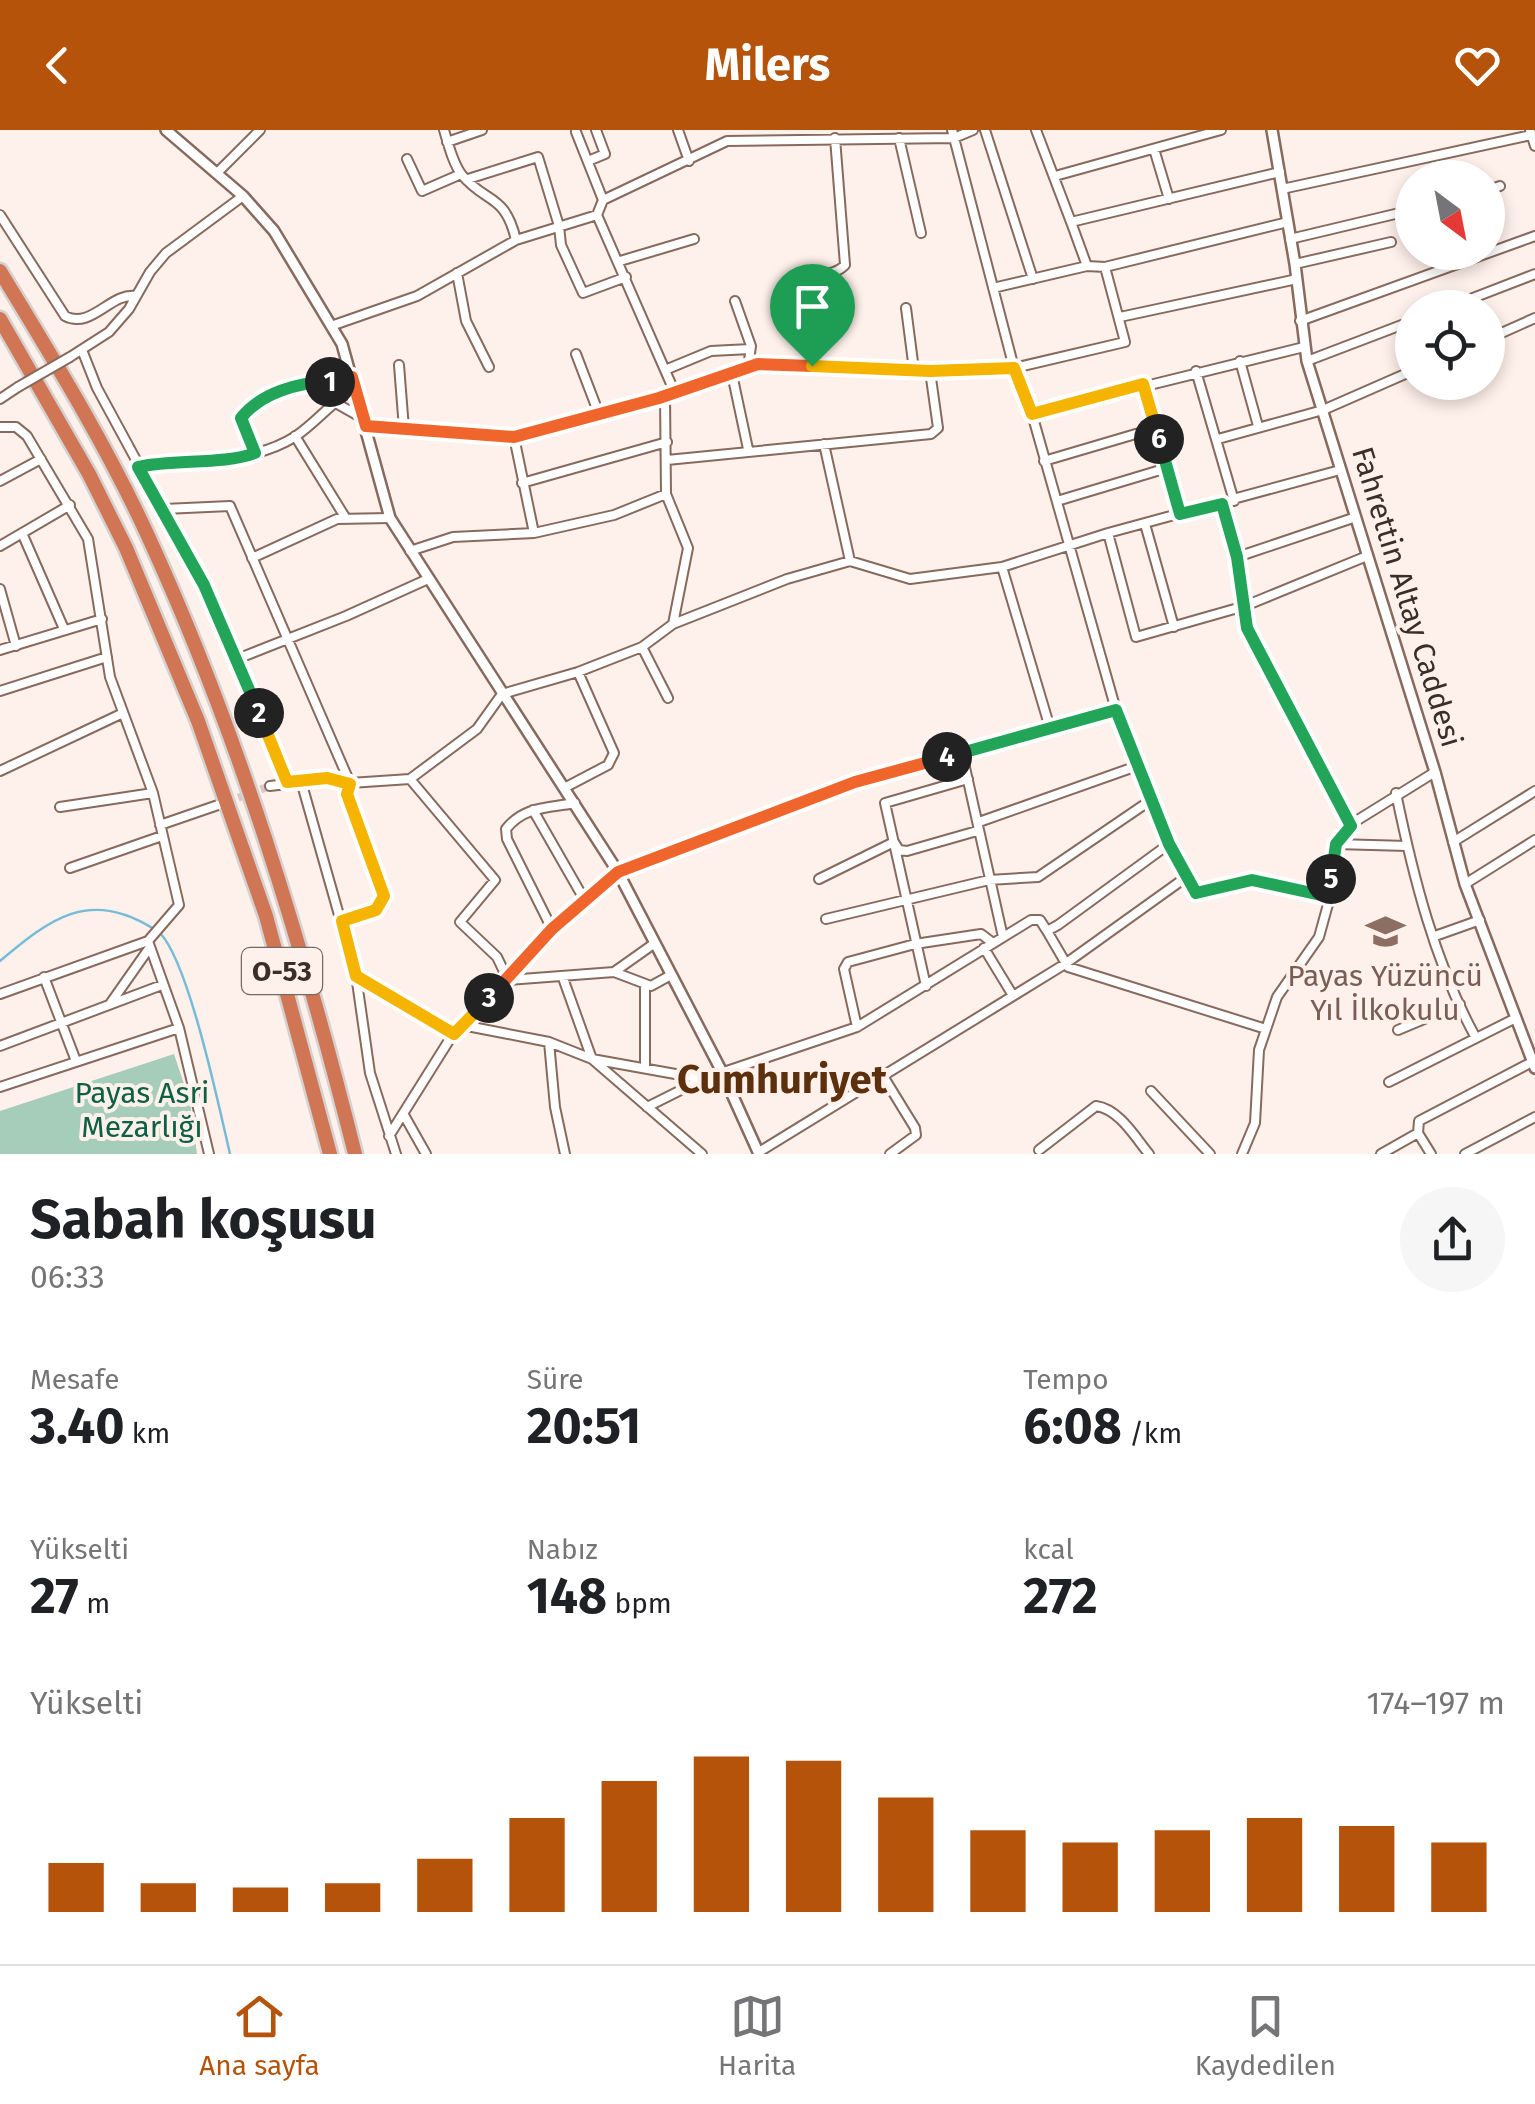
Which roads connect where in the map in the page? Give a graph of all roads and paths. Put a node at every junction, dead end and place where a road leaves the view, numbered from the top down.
1 (166, 130) edge
2 (260, 130) edge
3 (444, 130) edge
4 (482, 130) edge
5 (596, 130) edge
6 (678, 130) edge
7 (973, 130) edge
8 (985, 130) edge
9 (1036, 130) edge
10 (1221, 130) edge
11 (1272, 130) edge
12 (576, 132) edge
13 (1530, 132) edge
14 (784, 134) edge
15 (954, 134) edge
16 (835, 138) junction
17 (898, 138) junction
18 (447, 142) junction
19 (1535, 146) edge
20 (1154, 148) junction
21 (408, 158) dead end
22 (588, 161) junction
23 (689, 162) junction
24 (1280, 172) junction
25 (217, 173) junction
26 (464, 176) junction
27 (1055, 176) junction
28 (1282, 189) junction
29 (242, 196) junction
30 (1169, 199) junction
31 (603, 200) junction
32 (597, 214) junction
33 (1395, 214) edge
34 (0, 215) edge
35 (1071, 222) junction
36 (1288, 222) junction
37 (559, 226) junction
38 (921, 233) dead end
39 (1535, 236) edge
40 (694, 239) dead end
41 (1290, 239) junction
42 (516, 240) junction
43 (1391, 242) dead end
44 (620, 261) junction
45 (1296, 264) junction
46 (1086, 266) junction
47 (1105, 267) junction
48 (0, 271) edge
49 (457, 273) junction
50 (1535, 274) edge
51 (626, 278) junction
52 (1033, 279) junction
53 (1297, 279) junction
54 (993, 288) junction
55 (1494, 290) edge
56 (136, 296) junction
57 (735, 300) dead end
58 (906, 308) dead end
59 (1120, 317) junction
60 (1535, 318) edge
61 (0, 319) edge
62 (1300, 321) junction
63 (331, 326) junction
64 (1395, 328) edge
65 (1505, 331) edge
66 (1304, 347) junction
67 (750, 349) junction
68 (82, 350) junction
69 (576, 354) dead end
70 (1240, 361) junction
71 (1307, 362) junction
72 (400, 364) dead end
73 (812, 366) junction
74 (489, 367) dead end
75 (748, 368) junction
76 (1014, 368) junction
77 (665, 370) junction
78 (914, 370) junction
79 (930, 371) junction
80 (1196, 371) junction
81 (732, 374) junction
82 (1395, 379) edge
83 (354, 382) junction
84 (1143, 384) junction
85 (675, 393) junction
86 (665, 396) junction
87 (0, 399) edge
88 (334, 402) junction
89 (1324, 410) junction
90 (599, 414) junction
91 (1032, 414) junction
92 (365, 422) junction
93 (0, 426) edge
94 (1258, 426) junction
95 (404, 428) junction
96 (1156, 428) junction
97 (295, 436) junction
98 (514, 437) junction
99 (1218, 439) junction
100 (667, 442) junction
101 (824, 444) junction
102 (748, 449) junction
103 (255, 453) junction
104 (41, 459) junction
105 (668, 460) junction
106 (1044, 462) junction
107 (138, 467) junction
108 (1167, 468) junction
109 (1340, 470) junction
110 (0, 482) edge
111 (522, 483) junction
112 (666, 494) junction
113 (1057, 501) junction
114 (1234, 501) junction
115 (1222, 504) junction
116 (70, 506) junction
117 (164, 509) junction
118 (1180, 514) junction
119 (345, 517) junction
120 (1356, 517) junction
121 (390, 518) junction
122 (1146, 524) junction
123 (22, 533) junction
124 (534, 533) junction
125 (1108, 533) junction
126 (0, 546) edge
127 (1071, 547) junction
128 (410, 551) junction
129 (1367, 556) junction
130 (1237, 557) junction
131 (252, 558) junction
132 (850, 561) junction
133 (1002, 567) junction
134 (428, 579) junction
135 (0, 589) edge
136 (1246, 606) junction
137 (102, 619) junction
138 (673, 624) junction
139 (1174, 627) junction
140 (64, 629) junction
141 (290, 637) junction
142 (16, 646) junction
143 (642, 647) junction
144 (0, 650) edge
145 (107, 657) junction
146 (237, 659) junction
147 (578, 672) junction
148 (0, 692) edge
149 (502, 694) junction
150 (668, 698) dead end
151 (1116, 710) junction
152 (121, 714) junction
153 (1050, 728) junction
154 (962, 754) junction
155 (1137, 766) junction
156 (0, 772) edge
157 (1435, 772) junction
158 (410, 779) junction
159 (968, 779) junction
160 (302, 781) junction
161 (287, 782) junction
162 (350, 784) junction
163 (270, 786) tunnel mouth
164 (566, 788) junction
165 (1535, 791) edge
166 (153, 793) junction
167 (1396, 793) junction
168 (1151, 800) junction
169 (576, 804) junction
170 (218, 806) tunnel mouth
171 (60, 807) dead end
172 (533, 810) junction
173 (160, 825) junction
174 (1351, 826) junction
175 (978, 827) junction
176 (162, 836) junction
177 (1535, 840) edge
178 (894, 842) junction
179 (1453, 842) junction
180 (1169, 844) junction
181 (1336, 844) junction
182 (1407, 846) junction
183 (70, 868) dead end
184 (618, 872) junction
185 (819, 878) dead end
186 (1185, 878) junction
187 (989, 880) junction
188 (1465, 884) junction
189 (1330, 897) junction
190 (584, 899) junction
191 (905, 899) junction
192 (826, 919) dead end
193 (1480, 920) junction
194 (342, 921) junction
195 (552, 929) junction
196 (1047, 932) junction
197 (1435, 936) junction
198 (1003, 937) junction
199 (151, 942) junction
200 (655, 943) junction
201 (915, 944) junction
202 (989, 946) junction
203 (1065, 964) junction
204 (614, 972) junction
205 (671, 975) junction
206 (356, 976) junction
207 (44, 977) junction
208 (563, 978) junction
209 (508, 980) junction
210 (162, 985) junction
211 (645, 985) junction
212 (926, 986) junction
213 (0, 994) edge
214 (1012, 994) junction
215 (110, 1004) junction
216 (1460, 1004) junction
217 (1514, 1019) junction
218 (62, 1022) junction
219 (462, 1024) junction
220 (179, 1028) junction
221 (857, 1028) junction
222 (1266, 1029) junction
223 (1398, 1030) dead end
224 (454, 1034) junction
225 (1476, 1038) junction
226 (549, 1042) junction
227 (0, 1046) edge
228 (592, 1059) junction
229 (76, 1061) junction
230 (1534, 1065) edge
231 (645, 1067) junction
232 (722, 1072) junction
233 (883, 1076) junction
234 (703, 1079) junction
235 (1390, 1082) dead end
236 (0, 1087) edge
237 (1151, 1091) dead end
238 (647, 1107) junction
239 (404, 1115) junction
240 (1535, 1118) edge
241 (1418, 1133) junction
242 (389, 1136) junction
243 (1039, 1150) dead end
244 (759, 1153) edge
245 (210, 1154) edge
246 (330, 1154) edge
247 (355, 1154) edge
248 (396, 1154) edge
249 (426, 1154) edge
250 (565, 1154) edge
251 (702, 1154) edge
252 (890, 1154) edge
253 (1149, 1154) edge
254 (1210, 1154) edge
255 (1242, 1154) edge
256 (1381, 1154) edge
257 (1431, 1154) edge
258 (1465, 1154) edge

1 - 25 street
2 - 25 street
3 - 18 street
4 - 18 street
5 - 22 street
6 - 23 street
7 - 15 street
8 - 52 street
9 - 27 street
10 - 20 street
11 - 24 street, Fahrettin Altay Caddesi
12 - 22 street
13 - 19 street
13 - 28 street
14 - 16 street
14 - 23 street
15 - 17 street
15 - 54 street
16 - 17 street
16 - 73 street
17 - 38 street
18 - 26 street
20 - 27 street
20 - 30 street
21 - 26 street
22 - 31 street
23 - 31 street
24 - 28 street, Fahrettin Altay Caddesi
24 - 30 street
25 - 29 street
26 - 37 street
26 - 42 street
27 - 35 street
28 - 36 street, Fahrettin Altay Caddesi
29 - 56 street
29 - 63 street
30 - 35 street
31 - 32 street
32 - 37 street
32 - 44 street
33 - 41 street
34 - 56 street
35 - 46 street
36 - 41 street, Fahrettin Altay Caddesi
36 - 47 street
37 - 42 street
37 - 51 street
39 - 62 street
40 - 44 street
41 - 45 street, Fahrettin Altay Caddesi
42 - 49 street
43 - 45 street
44 - 51 street
45 - 53 street, Fahrettin Altay Caddesi
46 - 47 street
46 - 52 street
47 - 59 street
48 - 247 highway, O-53
49 - 63 street
49 - 74 street
50 - 55 street
51 - 77 street
52 - 54 street
53 - 59 street
53 - 62 street, Fahrettin Altay Caddesi
54 - 76 street
56 - 68 street
57 - 67 street
58 - 78 street
59 - 76 street
60 - 65 street
61 - 246 highway, O-53
62 - 66 street, Fahrettin Altay Caddesi
63 - 83 street
64 - 71 street
66 - 70 street
66 - 71 street, Fahrettin Altay Caddesi
67 - 75 street
67 - 77 street
68 - 87 street, bridge
68 - 107 street
69 - 90 street
70 - 80 street
70 - 94 street
71 - 89 street, Fahrettin Altay Caddesi
72 - 95 street
73 - 75 street
73 - 78 street
75 - 81 street
76 - 79 street
76 - 91 street
77 - 85 street
78 - 79 street
79 - 101 street
80 - 84 street
80 - 99 street
81 - 85 street
81 - 102 street
82 - 89 street
83 - 88 street
83 - 92 street
83 - 103 street
84 - 91 street
84 - 96 street
85 - 86 street
86 - 90 street
86 - 100 street
88 - 92 street
88 - 97 street
89 - 94 street
89 - 109 street, Fahrettin Altay Caddesi
90 - 98 street
91 - 106 street
92 - 95 street
92 - 121 street
93 - 104 street
94 - 99 street
95 - 98 street
96 - 106 street
96 - 108 street
97 - 103 street
97 - 119 street
98 - 111 street
99 - 114 street
100 - 105 street
100 - 111 street
101 - 102 street
101 - 132 street
102 - 105 street
103 - 107 street
104 - 110 street
104 - 116 street
105 - 112 street
106 - 113 street
107 - 117 street
108 - 113 street
108 - 118 street
109 - 114 street
109 - 120 street, Fahrettin Altay Caddesi
111 - 124 street
112 - 124 street
112 - 138 street
113 - 127 street
114 - 115 street
115 - 118 street
115 - 130 street
116 - 123 street
116 - 137 street
117 - 131 street
117 - 146 street
118 - 122 street
119 - 121 street
119 - 131 street
120 - 129 street, Fahrettin Altay Caddesi
120 - 130 street
121 - 128 street
122 - 125 street
122 - 139 street
123 - 126 street
123 - 140 street
124 - 128 street
125 - 127 street
125 - 139 street
127 - 133 street
127 - 151 street
128 - 134 street
129 - 136 street
129 - 157 street, Fahrettin Altay Caddesi
130 - 136 street
131 - 141 street
132 - 133 street
132 - 138 street
133 - 153 street
134 - 141 street
134 - 149 street
135 - 142 street
136 - 139 street
136 - 174 street
137 - 140 street
137 - 145 street
138 - 143 street
140 - 142 street
141 - 146 street
141 - 162 street
142 - 144 street
143 - 147 street
143 - 150 street
145 - 148 street
145 - 152 street
146 - 161 street
147 - 149 street
147 - 164 street
149 - 158 street
149 - 164 street
151 - 153 street
151 - 155 street
152 - 156 street
152 - 166 street
153 - 154 street
154 - 159 street
154 - 184 street
155 - 168 street
155 - 175 street
157 - 167 street
157 - 179 street, Fahrettin Altay Caddesi
158 - 162 street
158 - 209 street
159 - 175 street
159 - 178 street
160 - 161 street
160 - 162 street
160 - 194 street
161 - 163 street
162 - 194 street
164 - 169 street
165 - 179 street
166 - 171 street
166 - 173 street
167 - 174 street
167 - 182 street
168 - 180 street
168 - 187 street
169 - 172 street
169 - 184 street
170 - 173 street
172 - 190 street
172 - 195 street
173 - 176 street
174 - 181 street
175 - 178 street
175 - 187 street
176 - 183 street
176 - 199 street
177 - 188 street
178 - 185 street
178 - 191 street
179 - 188 street, Fahrettin Altay Caddesi
180 - 186 street
180 - 196 street
181 - 182 street
181 - 189 street
182 - 197 street
184 - 190 street
184 - 200 street
186 - 189 street
186 - 203 street
187 - 191 street
187 - 198 street
188 - 193 street, Fahrettin Altay Caddesi
189 - 222 street
190 - 195 street
191 - 192 street
191 - 201 street
193 - 197 street
193 - 217 street, Fahrettin Altay Caddesi
194 - 206 street
195 - 209 street
196 - 198 street
196 - 203 street
197 - 216 street
198 - 202 street
199 - 207 street
199 - 210 street
199 - 215 street
200 - 204 street
200 - 205 street
201 - 202 street
201 - 212 street
201 - 221 street
202 - 212 street
202 - 214 street
203 - 214 street
203 - 222 street
204 - 208 street
204 - 211 street
205 - 211 street
205 - 232 street
206 - 224 street
206 - 242 street
207 - 213 street
207 - 218 street
208 - 209 street
208 - 228 street
209 - 219 street
210 - 215 street
210 - 220 street
211 - 231 street
212 - 221 street
214 - 233 street
215 - 218 street
216 - 223 street
216 - 225 street
217 - 225 street
217 - 230 street, Fahrettin Altay Caddesi
218 - 227 street
218 - 229 street
219 - 224 street
219 - 226 street
220 - 229 street
220 - 245 street
221 - 232 street
222 - 255 street
224 - 239 street
225 - 235 street
226 - 228 street
226 - 250 street
228 - 231 street
228 - 238 street
229 - 236 street
230 - 241 street
231 - 234 street
232 - 234 street
232 - 244 street
233 - 244 street
233 - 252 street
234 - 238 street
237 - 254 street
238 - 251 street
239 - 242 street
239 - 249 street
240 - 258 street
241 - 256 street
241 - 257 street
242 - 248 street
243 - 253 street

